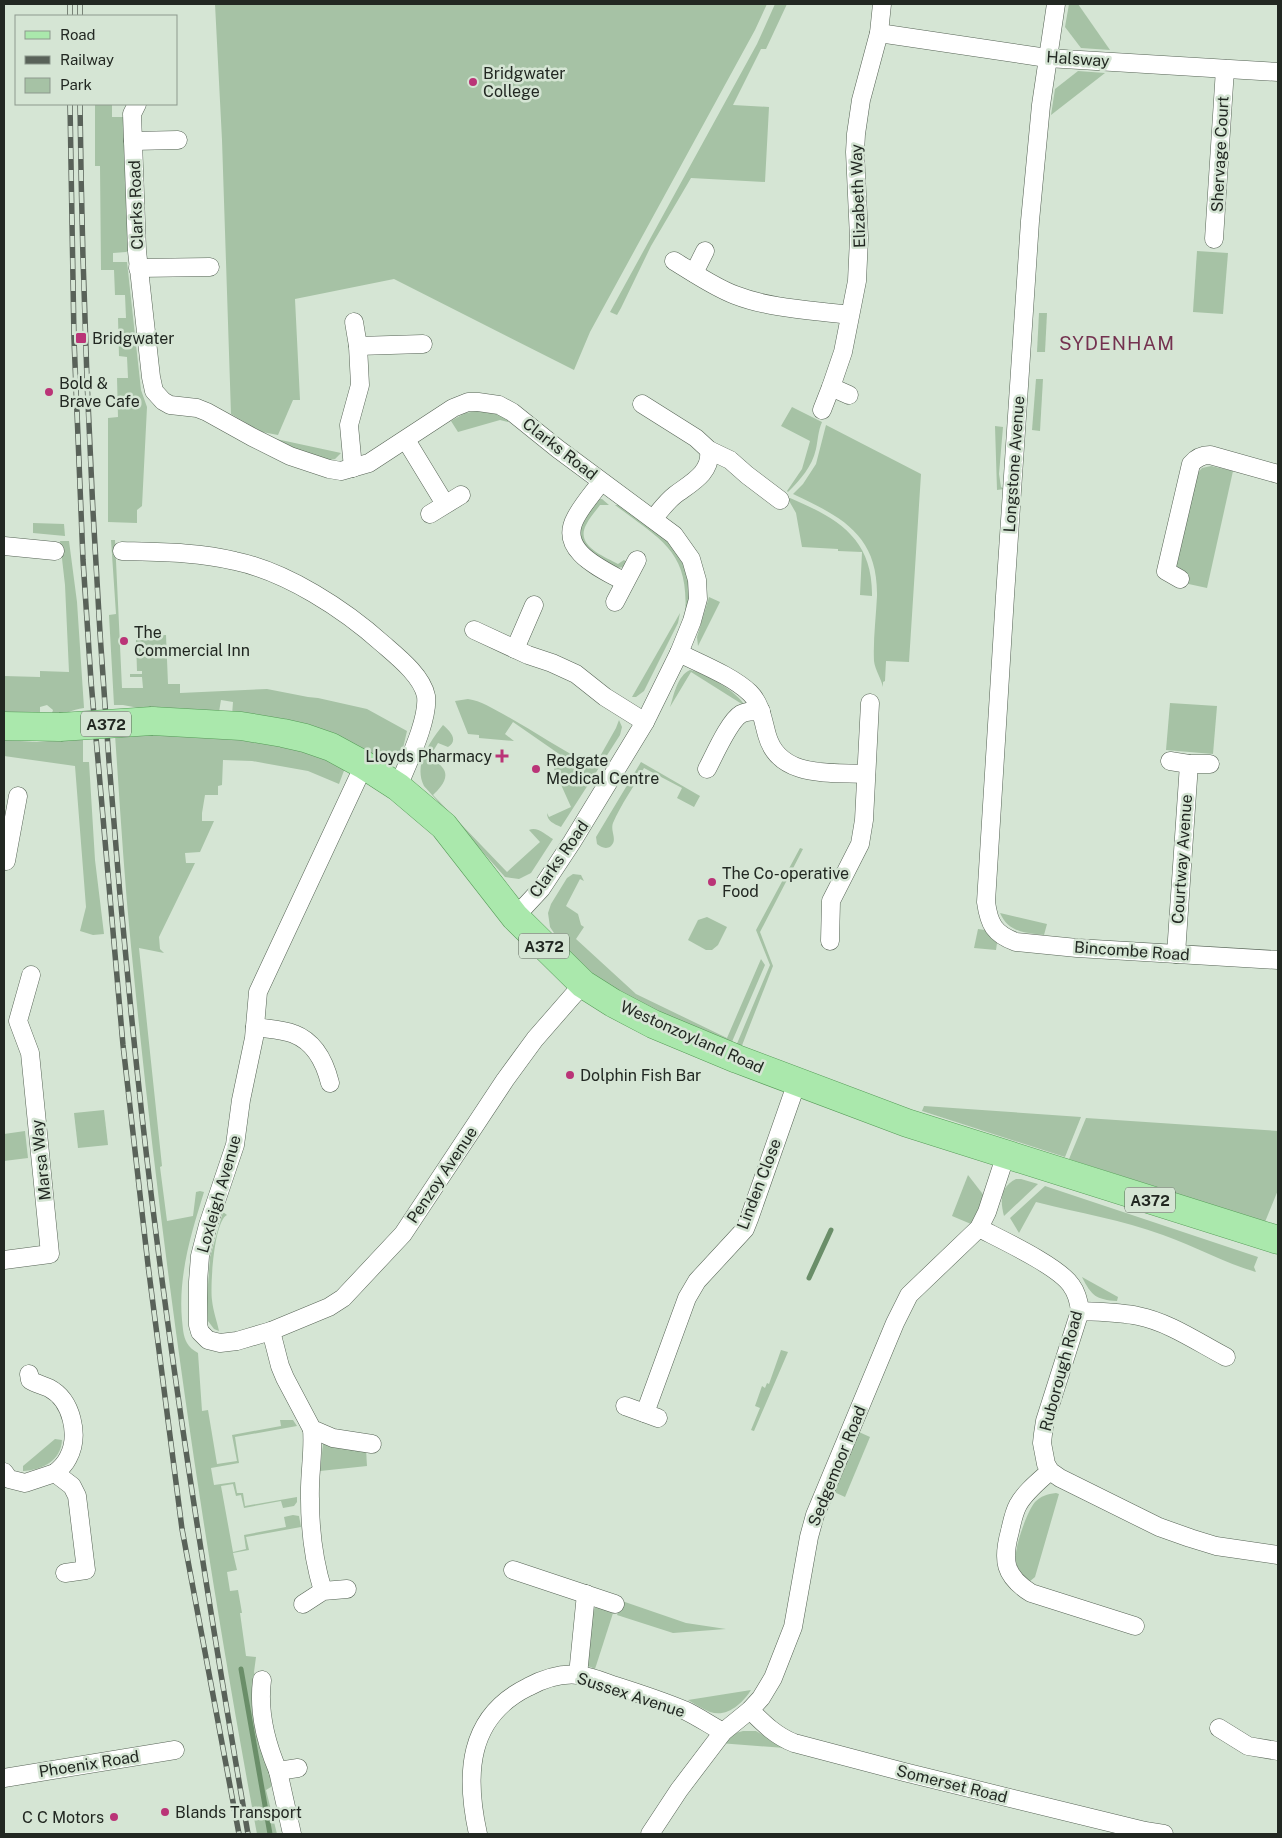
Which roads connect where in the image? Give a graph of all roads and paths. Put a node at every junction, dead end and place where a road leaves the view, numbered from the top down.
1 (882, 4) edge
2 (1056, 4) edge
3 (879, 32) junction
4 (1048, 58) junction
5 (1225, 69) junction
6 (1278, 72) edge
7 (137, 105) edge
8 (178, 140) dead end
9 (133, 141) junction
10 (1214, 239) dead end
11 (705, 251) dead end
12 (674, 261) dead end
13 (210, 267) dead end
14 (138, 268) junction
15 (694, 272) junction
16 (849, 315) junction
17 (354, 322) dead end
18 (423, 344) dead end
19 (358, 346) junction
20 (831, 388) junction
21 (849, 395) dead end
22 (642, 404) dead end
23 (822, 410) dead end
24 (406, 440) junction
25 (709, 450) junction
26 (353, 468) junction
27 (1278, 474) edge
28 (601, 482) junction
29 (461, 495) dead end
30 (780, 500) dead end
31 (653, 519) junction
32 (4, 546) edge
33 (55, 550) dead end
34 (122, 551) dead end
35 (637, 560) dead end
36 (1180, 579) dead end
37 (625, 582) junction
38 (615, 602) dead end
39 (534, 605) dead end
40 (474, 630) dead end
41 (515, 648) junction
42 (679, 653) junction
43 (870, 703) dead end
44 (761, 711) junction
45 (645, 722) junction
46 (4, 726) edge
47 (1170, 761) dead end
48 (1189, 764) junction
49 (1210, 764) dead end
50 (364, 765) junction
51 (707, 769) dead end
52 (866, 774) junction
53 (398, 787) junction
54 (18, 796) dead end
55 (8, 822) edge
56 (6, 861) dead end
57 (515, 917) junction
58 (992, 926) joint
59 (830, 941) dead end
60 (1176, 954) junction
61 (1278, 960) edge
62 (31, 975) dead end
63 (583, 984) junction
64 (11, 1019) edge
65 (255, 1027) junction
66 (332, 1070) dead end
67 (797, 1082) junction
68 (1006, 1154) junction
69 (979, 1228) junction
70 (1278, 1240) edge
71 (4, 1260) edge
72 (1080, 1311) junction
73 (271, 1331) junction
74 (200, 1332) joint
75 (1226, 1357) dead end
76 (29, 1374) dead end
77 (625, 1406) dead end
78 (312, 1429) junction
79 (372, 1444) dead end
80 (1050, 1471) junction
81 (4, 1472) edge
82 (55, 1473) junction
83 (1278, 1555) edge
84 (513, 1570) dead end
85 (66, 1573) dead end
86 (347, 1589) dead end
87 (323, 1591) junction
88 (586, 1594) junction
89 (304, 1604) dead end
90 (615, 1604) dead end
91 (1135, 1626) dead end
92 (578, 1675) junction
93 (262, 1680) dead end
94 (750, 1710) junction
95 (1219, 1728) dead end
96 (723, 1732) junction
97 (175, 1750) dead end
98 (1278, 1752) edge
99 (298, 1768) dead end
100 (278, 1771) junction
101 (4, 1778) edge
102 (292, 1834) edge
103 (478, 1834) edge
104 (650, 1834) edge
105 (1164, 1834) edge

1 - 3 street, Elizabeth Way
2 - 4 street, Longstone Avenue
3 - 4 street, Halsway
3 - 16 street, Elizabeth Way
4 - 5 street, Halsway
4 - 58 street, Longstone Avenue
5 - 6 street, Halsway
5 - 10 street, Shervage Court
7 - 9 street, Clarks Road
8 - 9 street, Clarks Road
9 - 14 street, Clarks Road
11 - 15 street
12 - 15 street
13 - 14 street, Clarks Road
14 - 26 street, Clarks Road
15 - 16 street
16 - 20 street, Elizabeth Way
17 - 19 street
18 - 19 street
19 - 26 street
20 - 21 street
20 - 23 street, Elizabeth Way
22 - 25 street
24 - 26 street, Clarks Road
24 - 28 street, Clarks Road
24 - 29 street
25 - 30 street
25 - 31 street
27 - 36 street
28 - 31 street, Clarks Road
28 - 37 street
31 - 42 street, Clarks Road
32 - 33 street
34 - 53 street
35 - 37 street
37 - 38 street
39 - 41 street
40 - 41 street
41 - 45 street
42 - 44 street
42 - 45 street, Clarks Road
43 - 52 street
44 - 51 street
44 - 52 street
45 - 57 street, Clarks Road
46 - 50 main road, Westonzoyland Road / A372, bridge
47 - 48 street
48 - 49 street
48 - 60 street, Courtway Avenue
50 - 53 main road, Westonzoyland Road / A372
50 - 65 street, Loxleigh Avenue
52 - 59 street
53 - 57 main road, Westonzoyland Road / A372
54 - 55 street
55 - 56 street
57 - 63 main road, Westonzoyland Road / A372
58 - 60 street, Bincombe Road
60 - 61 street, Bincombe Road
62 - 64 street, Marsa Way
63 - 67 main road, Westonzoyland Road / A372
63 - 73 street, Penzoy Avenue
64 - 71 street, Marsa Way
65 - 66 street
65 - 74 street, Loxleigh Avenue
67 - 68 main road, Westonzoyland Road / A372
67 - 77 street, Linden Close
68 - 69 street, Sedgemoor Road
68 - 70 main road, Westonzoyland Road / A372
69 - 72 street, Ruborough Road
69 - 94 street, Sedgemoor Road
72 - 75 street
72 - 80 street, Ruborough Road
73 - 74 street, Penzoy Avenue
73 - 78 street
76 - 82 street
78 - 79 street
78 - 87 street
80 - 83 street
80 - 91 street
81 - 82 street
82 - 85 street
84 - 88 street
86 - 87 street
87 - 89 street
88 - 90 street
88 - 92 street
92 - 96 street, Sussex Avenue
92 - 103 street, Sussex Avenue
93 - 100 street
94 - 96 street, Sedgemoor Road
94 - 105 street, Somerset Road
95 - 98 street
96 - 104 street, Sedgemoor Road
97 - 101 street, Phoenix Road
99 - 100 street
100 - 102 street

